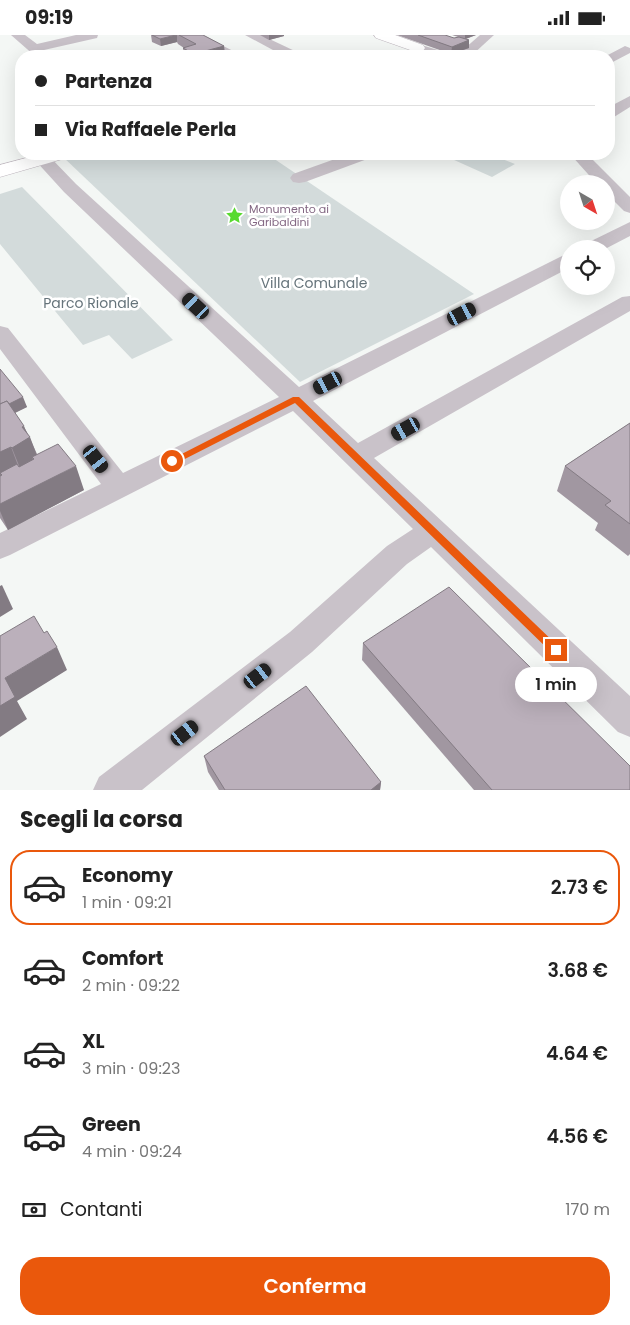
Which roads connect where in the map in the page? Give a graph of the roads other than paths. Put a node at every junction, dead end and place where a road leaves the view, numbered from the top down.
1 (17, 35) edge
2 (92, 35) edge
3 (192, 35) edge
4 (251, 35) edge
5 (381, 35) edge
6 (488, 35) edge
7 (626, 42) edge
8 (275, 47) junction
9 (418, 48) junction
10 (36, 50) edge
11 (44, 50) edge
12 (221, 50) edge
13 (264, 50) edge
14 (281, 50) edge
15 (411, 50) edge
16 (424, 50) edge
17 (470, 50) edge
18 (615, 54) edge
19 (630, 101) edge
20 (615, 114) edge
21 (37, 160) edge
22 (53, 160) edge
23 (348, 160) edge
24 (584, 160) edge
25 (0, 171) edge
26 (299, 178) dead end
27 (630, 207) edge
28 (630, 228) edge
29 (607, 240) edge
30 (560, 265) edge
31 (630, 303) edge
32 (630, 320) edge
33 (580, 332) junction
34 (0, 333) edge
35 (296, 399) junction
36 (355, 457) junction
37 (119, 488) junction
38 (433, 531) junction
39 (0, 547) edge
40 (630, 720) edge
41 (112, 790) edge

1 - 10 street
2 - 11 street
3 - 12 street
4 - 8 street
5 - 9 main road
6 - 17 street
7 - 18 street
8 - 13 street
8 - 14 street
9 - 15 main road
9 - 16 street
19 - 20 street
21 - 25 main road
22 - 35 street
23 - 26 street
24 - 27 street
28 - 29 street
30 - 35 street
31 - 33 street
32 - 33 street
33 - 36 street
34 - 37 street
35 - 36 street
35 - 37 street
36 - 38 street
37 - 39 street
38 - 40 street
38 - 41 street

